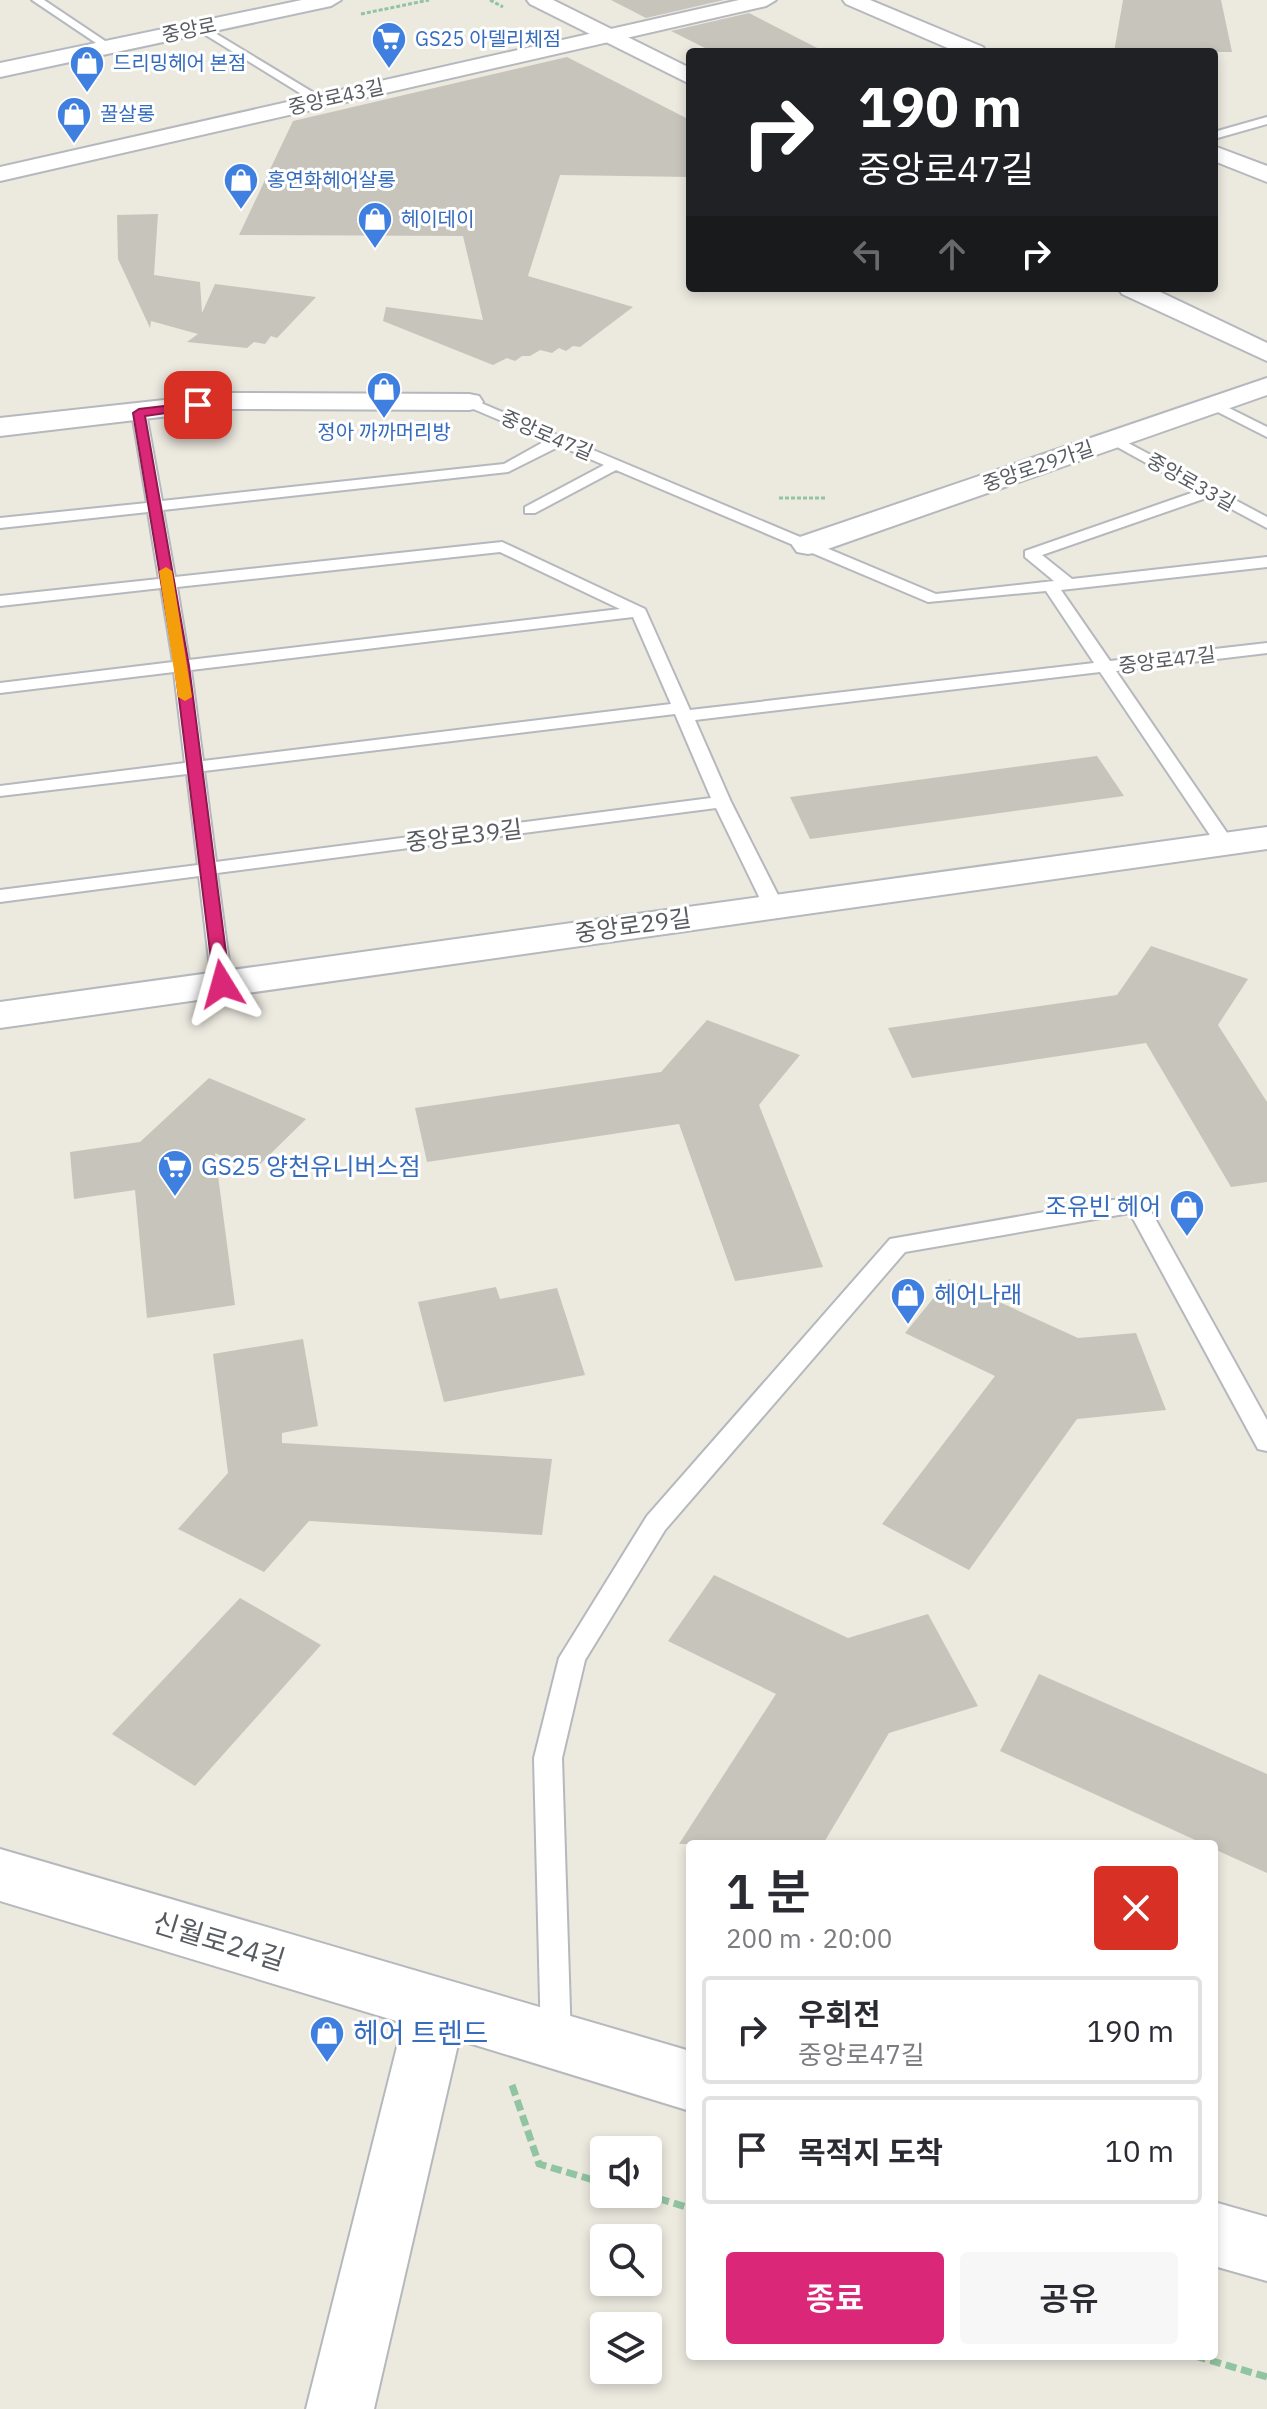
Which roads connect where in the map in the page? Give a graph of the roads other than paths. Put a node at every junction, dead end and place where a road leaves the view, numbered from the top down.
1 (37, 0) edge
2 (331, 0) edge
3 (537, 0) edge
4 (766, 0) edge
5 (853, 0) edge
6 (200, 27) junction
7 (606, 37) junction
8 (109, 47) junction
9 (966, 48) edge
10 (0, 70) edge
11 (686, 75) edge
12 (320, 101) junction
13 (1267, 120) edge
14 (1218, 135) edge
15 (1218, 155) edge
16 (0, 174) edge
17 (1267, 175) edge
18 (1139, 292) edge
19 (1267, 353) edge
20 (1267, 386) edge
21 (469, 402) joint
22 (1213, 404) junction
23 (139, 413) junction
24 (0, 427) edge
25 (1267, 433) edge
26 (559, 440) junction
27 (1115, 440) junction
28 (616, 464) junction
29 (1209, 492) junction
30 (155, 506) junction
31 (530, 510) dead end
32 (0, 523) edge
33 (1267, 523) edge
34 (808, 545) junction
35 (1267, 562) edge
36 (167, 582) junction
37 (1059, 585) junction
38 (0, 601) edge
39 (639, 612) junction
40 (1267, 648) edge
41 (182, 666) junction
42 (1106, 667) junction
43 (0, 688) edge
44 (683, 712) junction
45 (193, 768) junction
46 (0, 791) edge
47 (722, 802) junction
48 (1267, 838) edge
49 (1225, 843) junction
50 (205, 869) junction
51 (0, 896) edge
52 (774, 907) junction
53 (222, 984) junction
54 (0, 1015) edge
55 (1267, 1442) edge
56 (0, 1875) edge
57 (464, 2015) junction
58 (556, 2042) junction
59 (686, 2080) edge
60 (1218, 2235) edge
61 (1267, 2249) edge
62 (340, 2409) edge

1 - 8 lane
2 - 6 street, 중앙로
3 - 7 street
4 - 7 street, 중앙로43길
5 - 9 street
6 - 8 street, 중앙로
6 - 12 lane
7 - 11 street
7 - 12 street, 중앙로43길
8 - 10 street, 중앙로
12 - 16 street, 중앙로43길
13 - 14 lane
15 - 17 street
18 - 19 street
20 - 22 street, 중앙로29가길
21 - 23 street, 중앙로47길
21 - 26 lane, 중앙로47길
22 - 25 lane
22 - 27 street, 중앙로29가길
23 - 24 street, 중앙로47길
23 - 30 lane
26 - 28 lane, 중앙로47길
26 - 30 lane
27 - 29 lane, 중앙로33길
27 - 34 street, 중앙로29가길
28 - 31 lane
28 - 34 lane, 중앙로47길
29 - 33 lane, 중앙로33길
29 - 37 lane
30 - 32 lane
30 - 36 lane
34 - 37 lane, 중앙로47길
35 - 37 lane, 중앙로47길
36 - 38 lane
36 - 39 lane
36 - 41 lane
37 - 42 lane
39 - 41 lane
39 - 44 lane
40 - 42 lane, 중앙로47길
41 - 43 lane
41 - 45 lane
42 - 44 lane, 중앙로47길
42 - 49 lane
44 - 45 lane
44 - 47 lane
45 - 46 lane
45 - 50 lane
47 - 50 lane, 중앙로39길
47 - 52 lane
48 - 49 street, 중앙로29길
49 - 52 street, 중앙로29길
50 - 51 lane, 중앙로39길
50 - 53 lane
52 - 53 street, 중앙로29길
53 - 54 street, 중앙로29길
55 - 58 lane
56 - 57 street, 신월로24길
57 - 58 street, 신월로24길
57 - 62 street
58 - 59 street, 신월로24길
60 - 61 street

